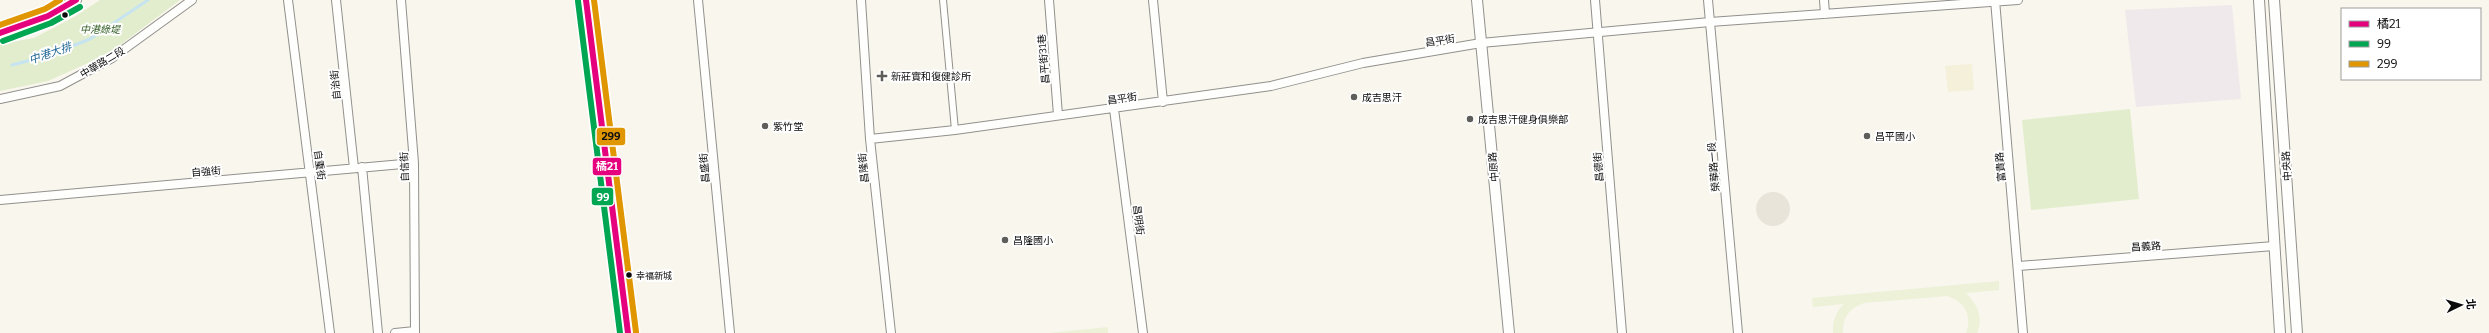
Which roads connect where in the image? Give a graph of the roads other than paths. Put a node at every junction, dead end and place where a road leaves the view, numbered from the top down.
1 (76, 0) edge
2 (192, 0) edge
3 (288, 0) edge
4 (336, 0) edge
5 (401, 0) edge
6 (586, 0) edge
7 (698, 0) edge
8 (861, 0) edge
9 (943, 0) edge
10 (1049, 0) edge
11 (1153, 0) edge
12 (1477, 0) edge
13 (1595, 0) edge
14 (1708, 0) edge
15 (1824, 0) edge
16 (2018, 0) edge
17 (2259, 0) edge
18 (2274, 0) edge
19 (1995, 1) edge
20 (1825, 14) junction
21 (1710, 22) junction
22 (1597, 32) junction
23 (0, 33) edge
24 (1481, 43) junction
25 (0, 99) edge
26 (1163, 102) junction
27 (1114, 109) junction
28 (1058, 116) junction
29 (955, 130) junction
30 (870, 139) junction
31 (414, 163) junction
32 (358, 168) junction
33 (311, 172) junction
34 (0, 200) edge
35 (2274, 246) junction
36 (2019, 266) junction
37 (415, 332) edge
38 (330, 333) edge
39 (378, 333) edge
40 (395, 333) edge
41 (628, 333) edge
42 (730, 333) edge
43 (891, 333) edge
44 (1143, 333) edge
45 (1508, 333) edge
46 (1622, 333) edge
47 (1738, 333) edge
48 (2023, 333) edge
49 (2280, 333) edge
50 (2298, 333) edge

1 - 23 street
2 - 25 street, 中華路二段
3 - 33 street, 自重街
4 - 32 street, 自治街
5 - 31 street, 自信街
6 - 41 street
7 - 42 street, 昌盛街
8 - 30 street, 昌隆街
9 - 29 street
10 - 28 street, 昌平街31巷
11 - 26 street
12 - 24 street, 中原路
13 - 22 street, 昌德街
14 - 21 street, 榮華路一段
15 - 20 street
16 - 19 street, 昌平街
17 - 35 street, 中央路
18 - 50 street, 中央路
19 - 20 street, 昌平街
19 - 36 street, 富貴路
20 - 21 street, 昌平街
21 - 22 street, 昌平街
21 - 47 street, 榮華路一段
22 - 24 street, 昌平街
22 - 46 street, 昌德街
24 - 26 street, 昌平街
24 - 45 street, 中原路
26 - 27 street, 昌平街
27 - 28 street, 昌平街
27 - 44 street, 昌明街
28 - 29 street, 昌平街
29 - 30 street, 昌平街
30 - 43 street, 昌隆街
31 - 32 street, 自強街
31 - 37 street, 自信街
32 - 33 street, 自強街
32 - 39 street, 自治街
33 - 34 street, 自強街
33 - 38 street, 自重街
35 - 36 street, 昌義路
35 - 49 street, 中央路
36 - 48 street, 富貴路
37 - 40 street

